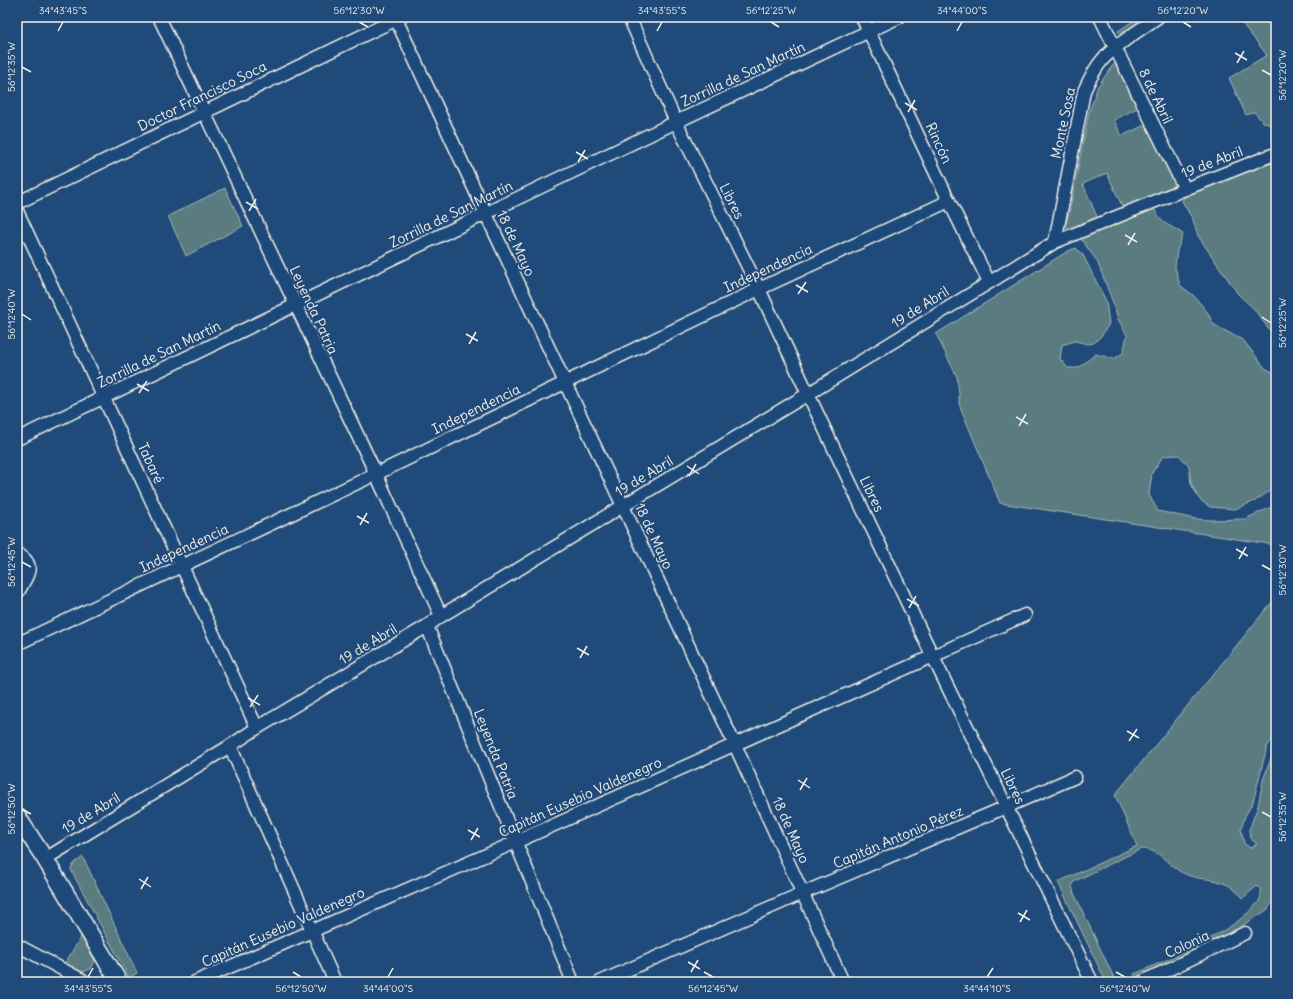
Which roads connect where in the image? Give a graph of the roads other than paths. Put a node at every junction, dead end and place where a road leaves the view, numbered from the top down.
1 (159, 17) edge
2 (629, 17) edge
3 (862, 17) edge
4 (899, 17) edge
5 (1100, 17) edge
6 (1158, 17) edge
7 (397, 18) edge
8 (869, 31) junction
9 (1116, 48) junction
10 (204, 112) junction
11 (676, 122) junction
12 (1276, 158) edge
13 (1185, 189) junction
14 (949, 201) junction
15 (17, 203) edge
16 (17, 211) edge
17 (486, 214) junction
18 (1055, 242) junction
19 (989, 282) junction
20 (759, 288) junction
21 (295, 306) junction
22 (565, 383) junction
23 (808, 394) junction
24 (105, 397) junction
25 (17, 439) edge
26 (376, 474) junction
27 (623, 506) junction
28 (17, 556) edge
29 (182, 566) junction
30 (17, 590) edge
31 (1025, 615) dead end
32 (441, 616) junction
33 (427, 626) junction
34 (17, 644) edge
35 (933, 656) junction
36 (258, 728) junction
37 (735, 745) junction
38 (230, 746) junction
39 (1075, 777) dead end
40 (1006, 807) junction
41 (17, 816) edge
42 (516, 842) junction
43 (45, 859) junction
44 (802, 892) junction
45 (312, 930) junction
46 (1245, 933) dead end
47 (17, 945) edge
48 (86, 982) edge
49 (119, 982) edge
50 (195, 982) edge
51 (335, 982) edge
52 (573, 982) edge
53 (600, 982) edge
54 (843, 982) edge
55 (1092, 982) edge
56 (1142, 982) edge

1 - 10 street, Leyenda Patria
2 - 11 street, Libres
3 - 8 street, Rincón
4 - 8 street, Zorrilla de San Martín
5 - 9 street, 8 de Abril
6 - 9 street, Monte Sosa
7 - 10 street, Doctor Francisco Soca
7 - 17 street, 18 de Mayo
8 - 11 street, Zorrilla de San Martín
8 - 14 street, Rincón
9 - 13 street, 8 de Abril
9 - 18 street, Monte Sosa
10 - 15 street, Doctor Francisco Soca
10 - 21 street, Leyenda Patria
11 - 17 street, Zorrilla de San Martín
11 - 20 street, Libres
12 - 13 street, 19 de Abril
13 - 18 street, 19 de Abril
14 - 19 street, Rincón
14 - 20 street, Independencia
16 - 24 street, Tabaré
17 - 21 street, Zorrilla de San Martín
17 - 22 street, 18 de Mayo
18 - 19 street, 19 de Abril
19 - 23 street, 19 de Abril
20 - 22 street, Independencia
20 - 23 street, Libres
21 - 24 street, Zorrilla de San Martín
21 - 26 street, Leyenda Patria
22 - 26 street, Independencia
22 - 27 street, 18 de Mayo
23 - 27 street, 19 de Abril
23 - 35 street, Libres
24 - 25 street, Zorrilla de San Martín
24 - 29 street, Tabaré
26 - 29 street, Independencia
26 - 32 street, Leyenda Patria
27 - 32 street, 19 de Abril
27 - 37 street, 18 de Mayo
28 - 30 street
29 - 34 street, Independencia
29 - 36 street, Tabaré
31 - 35 street, Capitán Eusebio Valdenegro
32 - 33 street, 19 de Abril
33 - 36 street, 19 de Abril
33 - 42 street, Leyenda Patria
35 - 37 street, Capitán Eusebio Valdenegro
35 - 40 street, Libres
36 - 38 street, 19 de Abril
37 - 42 street, Capitán Eusebio Valdenegro
37 - 44 street, 18 de Mayo
38 - 43 street, 19 de Abril
38 - 45 street
39 - 40 street, Capitán Antonio Pérez
40 - 44 street, Capitán Antonio Pérez
40 - 55 street, Libres
41 - 43 street
42 - 45 street, Capitán Eusebio Valdenegro
42 - 52 street, Leyenda Patria
43 - 49 street
44 - 53 street, Capitán Antonio Pérez
44 - 54 street, 18 de Mayo
45 - 50 street, Capitán Eusebio Valdenegro
45 - 51 street
46 - 56 street, Colonia
47 - 48 street

